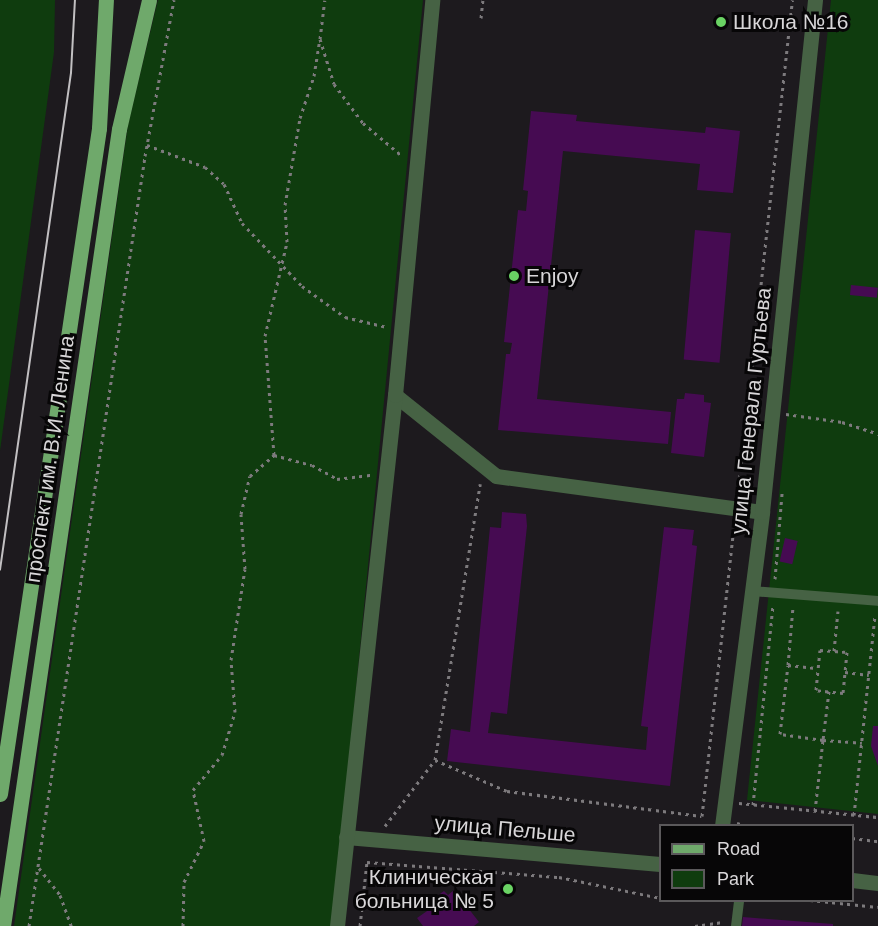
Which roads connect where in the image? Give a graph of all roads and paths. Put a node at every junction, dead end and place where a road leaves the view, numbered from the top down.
1 (106, 0) edge
2 (148, 0) edge
3 (174, 0) edge
4 (325, 0) edge
5 (432, 0) edge
6 (483, 0) edge
7 (792, 0) edge
8 (814, 0) edge
9 (481, 18) dead end
10 (320, 39) junction
11 (147, 145) junction
12 (417, 164) junction
13 (283, 264) junction
14 (392, 328) dead end
15 (395, 395) junction
16 (772, 411) junction
17 (878, 434) edge
18 (274, 455) junction
19 (483, 466) junction
20 (386, 474) junction
21 (736, 509) junction
22 (762, 512) junction
23 (752, 591) junction
24 (794, 594) junction
25 (877, 601) edge
26 (773, 602) dead end
27 (838, 608) dead end
28 (834, 651) junction
29 (788, 665) junction
30 (818, 668) junction
31 (845, 672) junction
32 (869, 675) junction
33 (829, 691) junction
34 (823, 740) junction
35 (862, 743) junction
36 (435, 760) junction
37 (0, 794) edge
38 (725, 802) junction
39 (753, 805) junction
40 (815, 811) junction
41 (854, 815) junction
42 (702, 816) junction
43 (878, 817) edge
44 (723, 822) edge
45 (346, 837) junction
46 (854, 838) edge
47 (376, 840) junction
48 (878, 841) edge
49 (367, 862) junction
50 (659, 864) edge
51 (38, 867) junction
52 (854, 880) edge
53 (878, 883) edge
54 (659, 898) edge
55 (739, 902) edge
56 (829, 902) edge
57 (878, 907) edge
58 (736, 923) edge
59 (3, 926) edge
60 (29, 926) edge
61 (71, 926) edge
62 (183, 926) edge
63 (337, 926) edge
64 (360, 926) edge
65 (695, 926) edge

1 - 37 main road, проспект им. В.И. Ленина
2 - 59 main road, проспект им. В.И. Ленина
3 - 11 path
4 - 10 path
5 - 12 street
6 - 9 path
7 - 21 path
8 - 16 street, улица Генерала Гуртьева
10 - 12 path
10 - 13 path
11 - 13 path
11 - 51 path
12 - 15 street
13 - 14 path
13 - 18 path
15 - 19 street
15 - 20 street
16 - 17 path
16 - 22 street, улица Генерала Гуртьева
18 - 20 path
18 - 62 path
19 - 21 street
19 - 36 path
20 - 45 street
21 - 22 street
21 - 42 path
22 - 23 street, улица Генерала Гуртьева
23 - 24 lane
23 - 38 street, улица Генерала Гуртьева
24 - 25 lane
24 - 29 path
25 - 32 path
26 - 39 path
27 - 28 path
28 - 30 path
28 - 31 path
29 - 30 path
29 - 34 path
30 - 33 path
31 - 32 path
31 - 33 path
32 - 35 path
33 - 34 path
34 - 35 path
34 - 40 path
35 - 41 path
36 - 42 path
36 - 47 path
38 - 39 path
38 - 44 street, улица Генерала Гуртьева
39 - 40 path
40 - 41 path
41 - 43 path
42 - 44 path
45 - 47 street, улица Пельше
45 - 63 street
46 - 48 path
47 - 49 path
47 - 50 street, улица Пельше
49 - 54 path
49 - 64 path
51 - 60 path
51 - 61 path
52 - 53 street
55 - 58 lane
56 - 57 path
58 - 65 path

